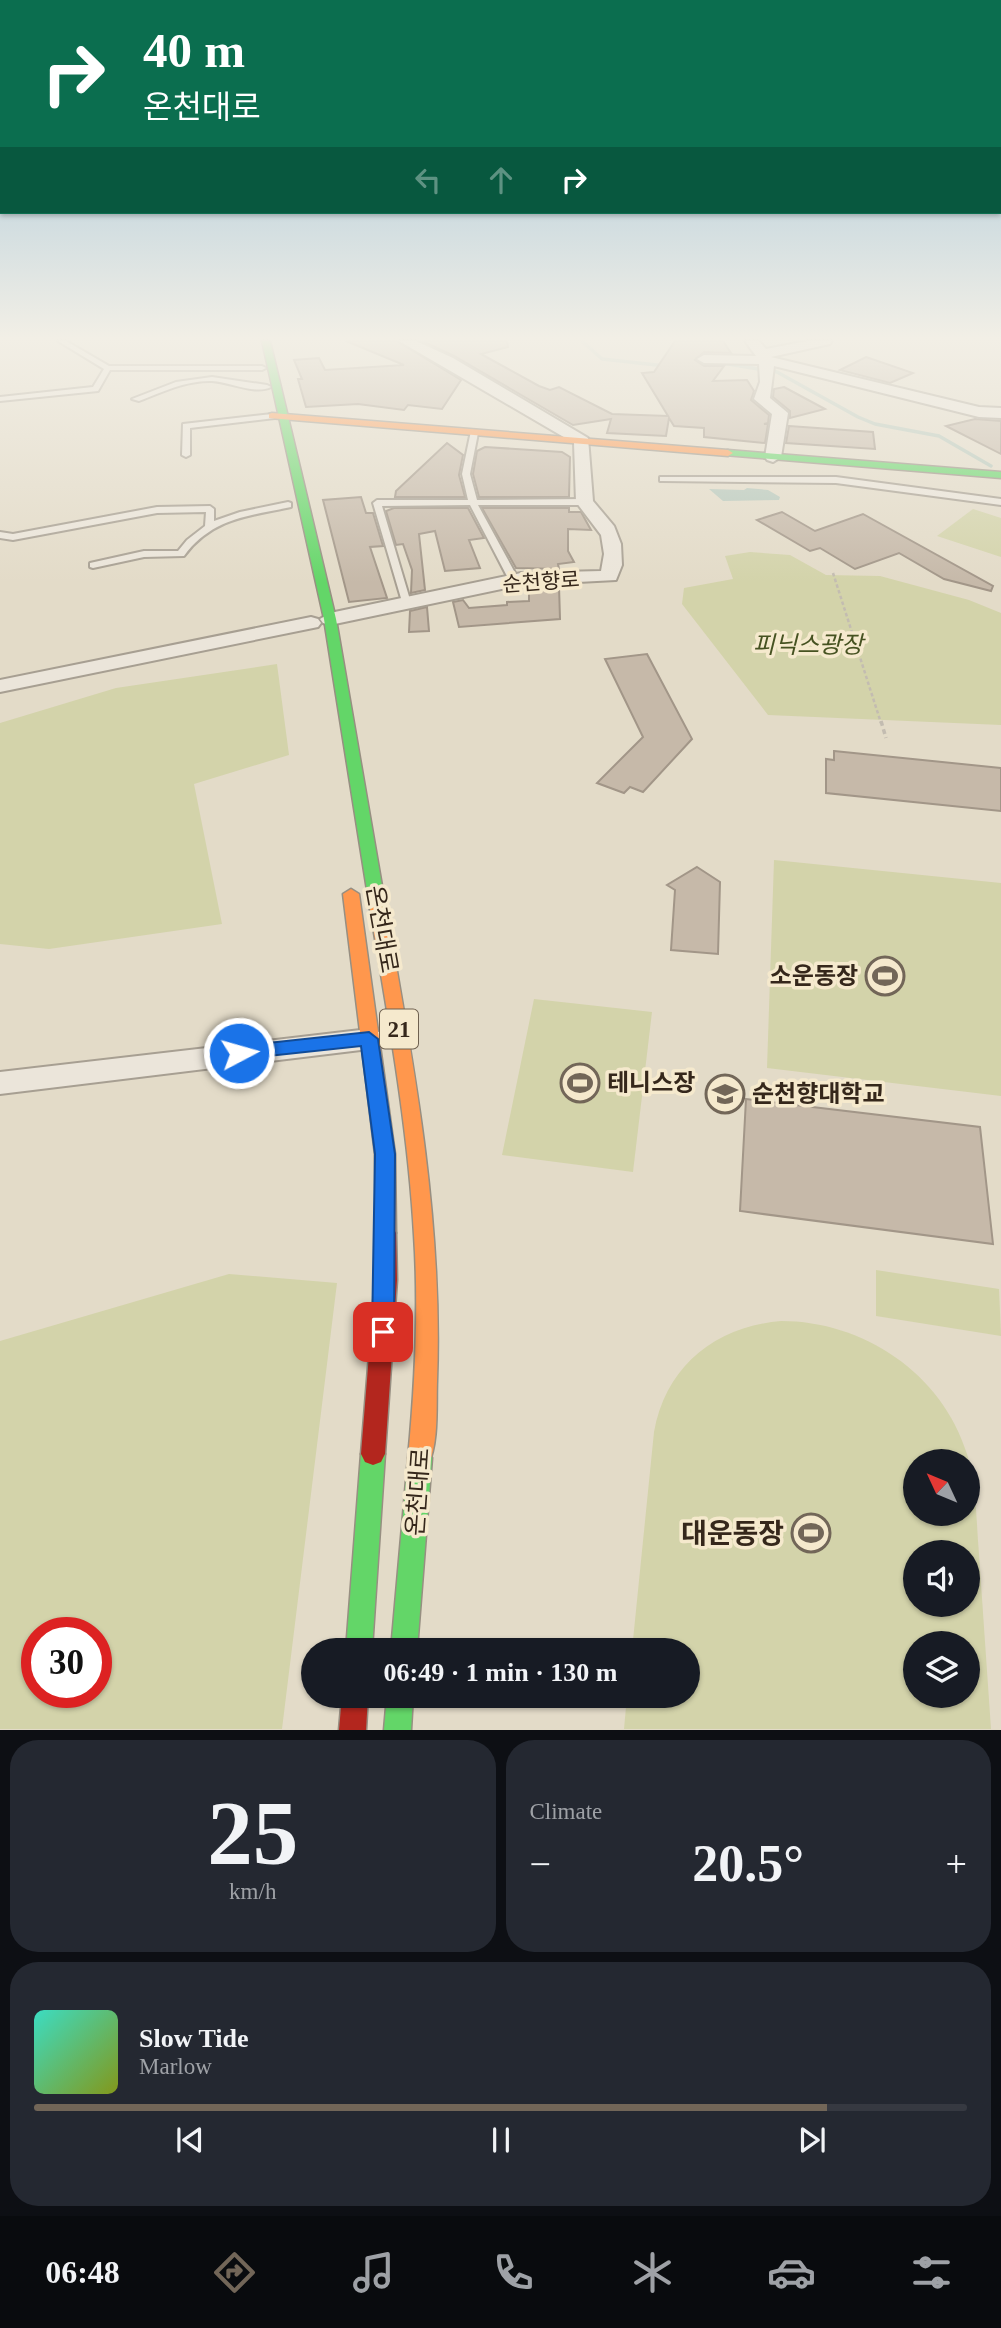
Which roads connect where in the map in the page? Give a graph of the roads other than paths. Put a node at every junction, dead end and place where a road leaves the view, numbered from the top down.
1 (230, 422) edge
2 (279, 422) edge
3 (280, 422) edge
4 (336, 422) edge
5 (548, 422) edge
6 (779, 422) edge
7 (474, 433) junction
8 (582, 442) junction
9 (186, 455) dead end
10 (774, 457) junction
11 (1001, 475) edge
12 (663, 479) dead end
13 (585, 502) junction
14 (1001, 502) edge
15 (473, 503) junction
16 (288, 505) junction
17 (209, 525) junction
18 (0, 535) edge
19 (296, 544) dead end
20 (93, 565) dead end
21 (514, 580) junction
22 (406, 603) junction
23 (316, 622) junction
24 (0, 686) edge
25 (349, 876) dead end
26 (369, 1039) junction
27 (0, 1083) edge
28 (360, 1638) edge
29 (405, 1638) edge
30 (354, 1708) edge
31 (399, 1708) edge
32 (352, 1730) edge
33 (397, 1730) edge

1 - 9 lane
2 - 16 main road, 온천대로 / 21
3 - 23 main road, 온천대로 / 21
4 - 7 main road
5 - 8 street
6 - 10 street
7 - 8 main road
7 - 15 lane
8 - 10 main road
8 - 13 street
10 - 11 main road
12 - 14 lane
13 - 15 lane
13 - 21 street, 순천향로
15 - 21 lane
15 - 22 lane
16 - 17 lane
16 - 19 main road, 온천대로 / 21
17 - 18 lane
17 - 20 lane
21 - 22 street, 순천향로
22 - 23 street, 순천향로
23 - 24 street
23 - 29 main road, 온천대로 / 21
25 - 26 main road, 온천대로 / 21
26 - 27 street
26 - 28 main road, 온천대로 / 21
30 - 32 main road
31 - 33 main road

